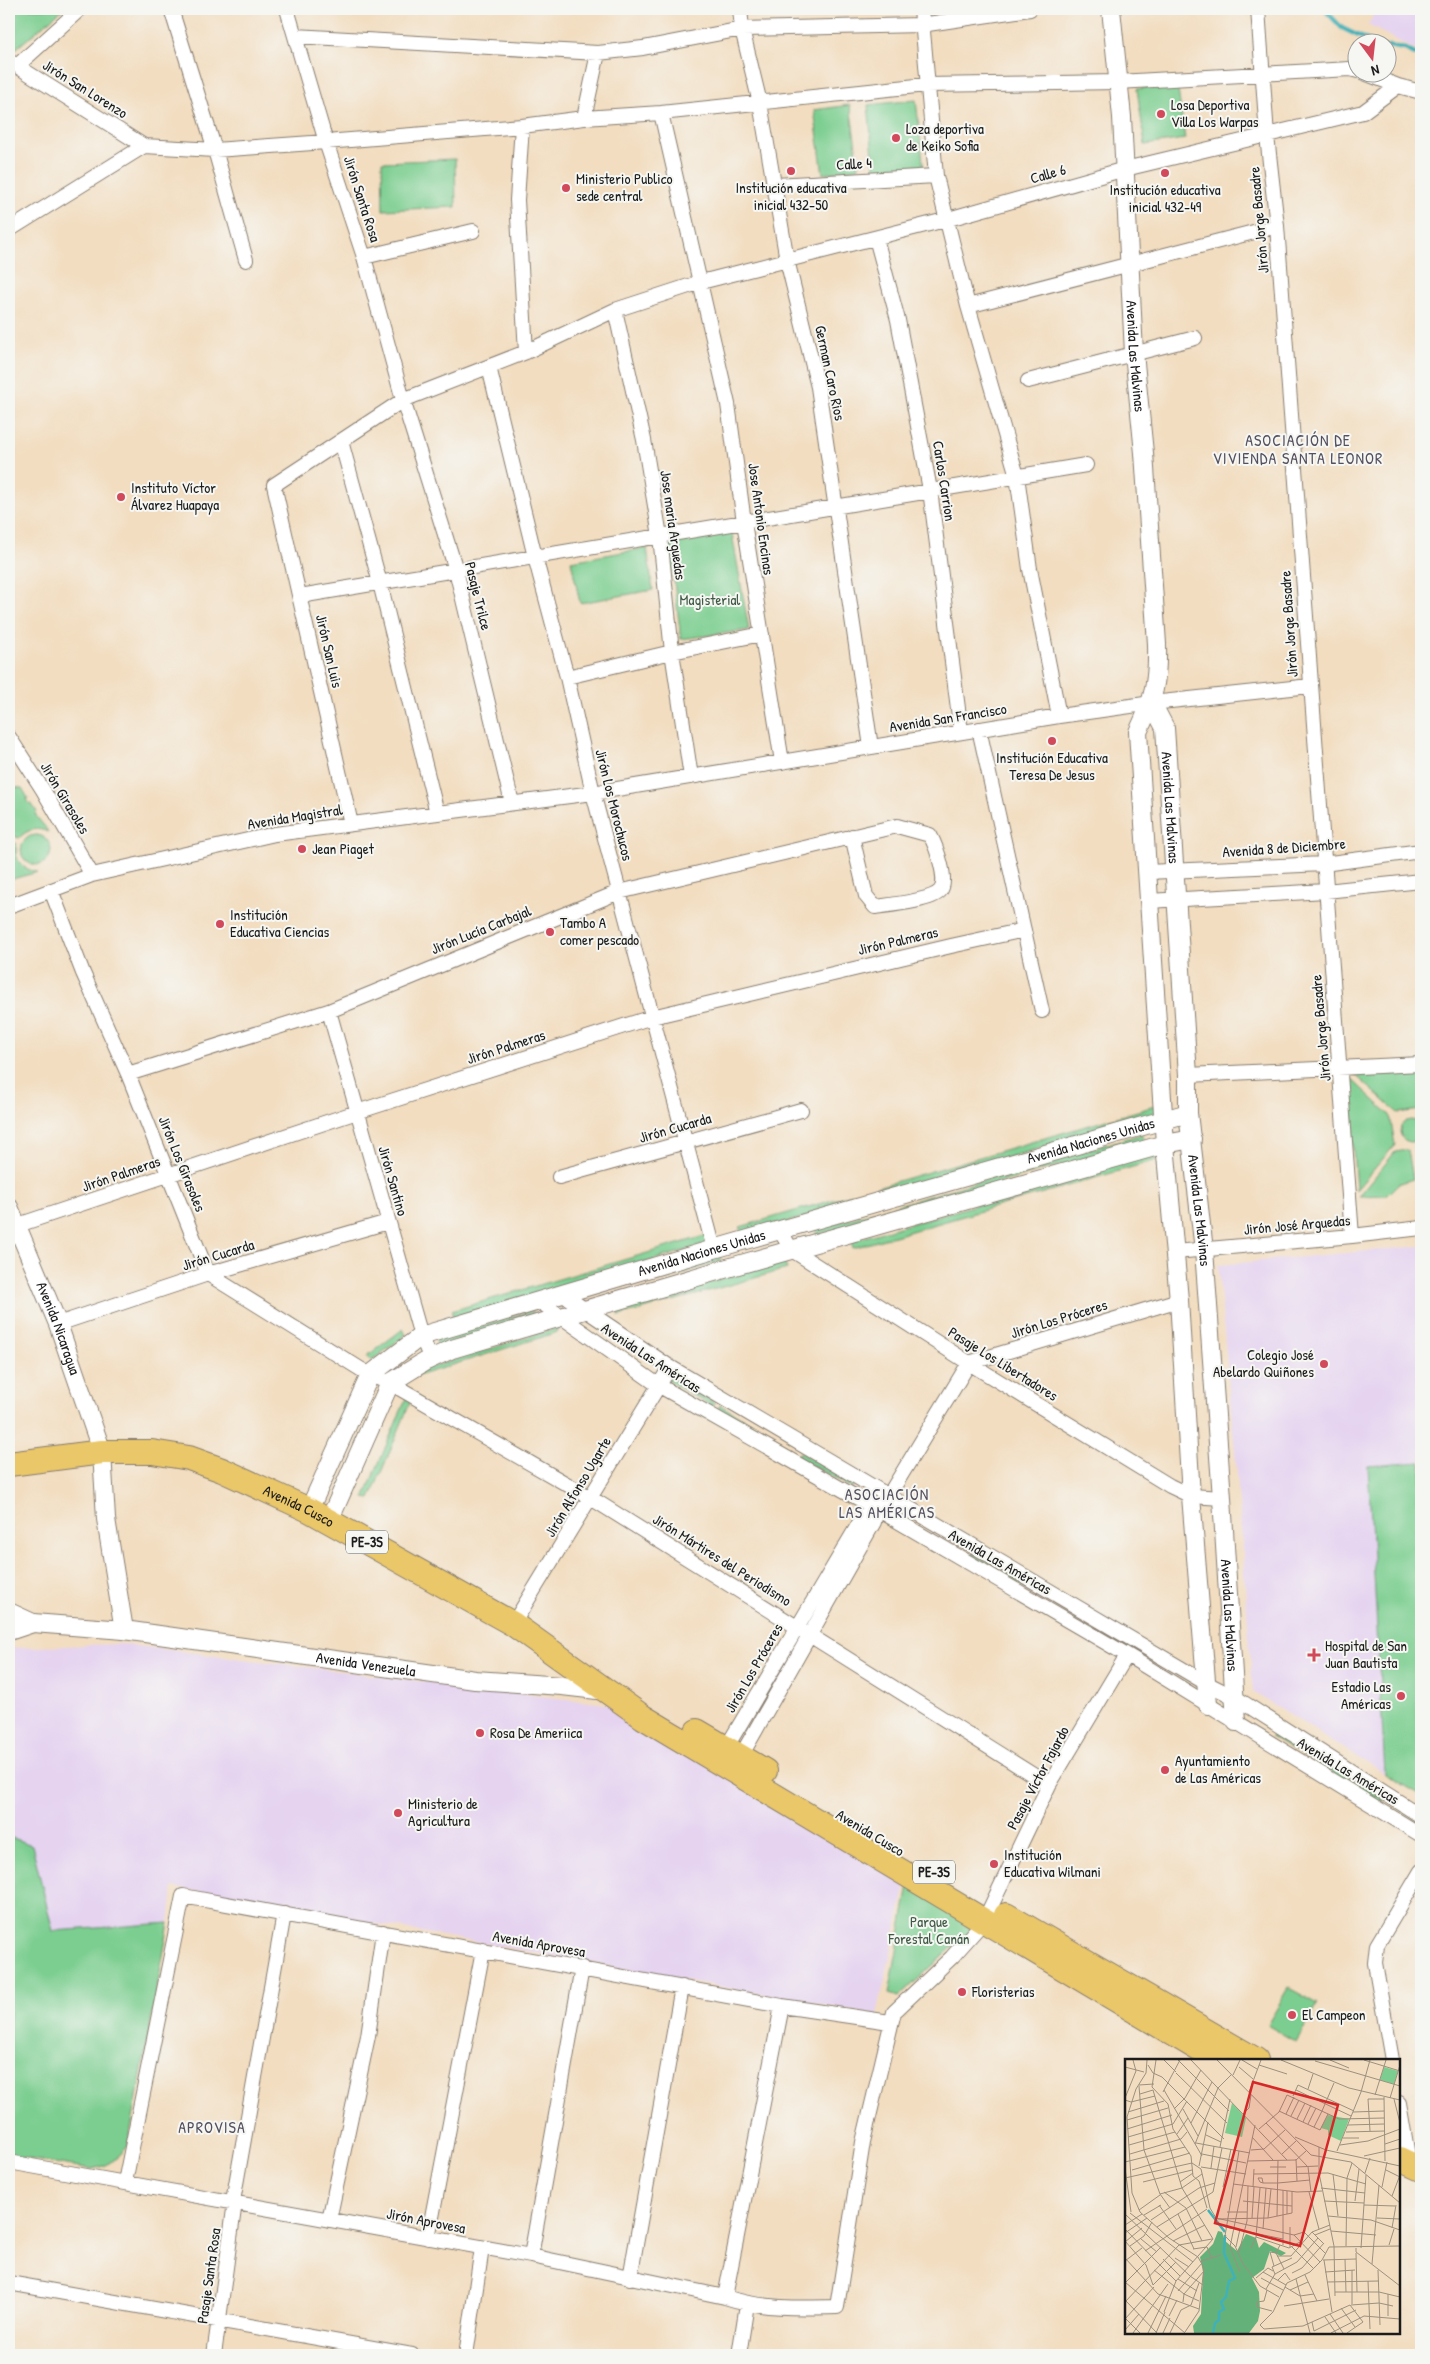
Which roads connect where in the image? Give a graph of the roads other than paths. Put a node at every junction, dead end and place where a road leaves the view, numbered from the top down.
1 (80, 9) edge
2 (172, 9) edge
3 (287, 9) edge
4 (740, 9) edge
5 (921, 9) edge
6 (1021, 9) edge
7 (1111, 9) edge
8 (1258, 9) edge
9 (921, 25) junction
10 (742, 29) junction
11 (294, 36) junction
12 (598, 53) junction
13 (13, 63) edge
14 (1348, 69) edge
15 (1263, 75) junction
16 (1118, 82) junction
17 (1388, 82) edge
18 (926, 85) junction
19 (1398, 86) junction
20 (1421, 92) edge
21 (760, 103) junction
22 (661, 113) junction
23 (584, 118) junction
24 (522, 126) junction
25 (1267, 136) junction
26 (326, 142) junction
27 (144, 146) junction
28 (215, 150) junction
29 (1124, 169) junction
30 (936, 176) junction
31 (775, 185) junction
32 (945, 220) junction
33 (1277, 226) junction
34 (9, 230) edge
35 (472, 231) dead end
36 (876, 238) junction
37 (364, 257) junction
38 (246, 260) dead end
39 (787, 260) junction
40 (1130, 264) junction
41 (701, 282) junction
42 (968, 306) junction
43 (615, 310) junction
44 (1196, 338) dead end
45 (526, 352) junction
46 (1134, 353) junction
47 (489, 367) junction
48 (1028, 381) dead end
49 (403, 400) junction
50 (340, 441) junction
51 (1086, 464) dead end
52 (1017, 476) junction
53 (274, 485) joint
54 (930, 490) junction
55 (837, 506) junction
56 (744, 522) junction
57 (660, 536) junction
58 (535, 557) junction
59 (456, 570) junction
60 (380, 583) junction
61 (300, 596) junction
62 (762, 634) junction
63 (672, 652) junction
64 (567, 677) junction
65 (1310, 686) junction
66 (1152, 703) junction
67 (1060, 716) junction
68 (979, 729) junction
69 (961, 732) junction
70 (9, 737) edge
71 (872, 747) junction
72 (782, 762) junction
73 (691, 777) junction
74 (593, 793) junction
75 (512, 802) junction
76 (437, 813) junction
77 (351, 824) junction
78 (852, 836) junction
79 (1421, 851) edge
80 (1323, 864) junction
81 (1173, 870) junction
82 (1147, 872) junction
83 (92, 875) junction
84 (1421, 881) edge
85 (51, 890) junction
86 (1326, 891) junction
87 (619, 892) junction
88 (1175, 900) junction
89 (1148, 901) junction
90 (9, 906) edge
91 (1024, 930) junction
92 (328, 1010) junction
93 (1042, 1011) dead end
94 (652, 1017) junction
95 (1421, 1064) edge
96 (1341, 1069) junction
97 (128, 1074) junction
98 (1188, 1075) junction
99 (800, 1110) dead end
100 (357, 1112) junction
101 (1188, 1113) junction
102 (1164, 1121) junction
103 (1192, 1139) junction
104 (686, 1142) junction
105 (1165, 1144) junction
106 (168, 1175) junction
107 (559, 1177) dead end
108 (9, 1207) edge
109 (388, 1222) junction
110 (13, 1227) edge
111 (1421, 1228) edge
112 (780, 1231) junction
113 (1352, 1236) junction
114 (714, 1249) junction
115 (792, 1250) junction
116 (1204, 1250) junction
117 (1175, 1252) junction
118 (208, 1274) junction
119 (562, 1294) junction
120 (1179, 1300) junction
121 (539, 1301) junction
122 (584, 1310) junction
123 (561, 1318) junction
124 (58, 1324) junction
125 (421, 1336) junction
126 (431, 1359) junction
127 (969, 1363) junction
128 (670, 1367) junction
129 (370, 1375) junction
130 (390, 1383) junction
131 (658, 1385) junction
132 (102, 1452) junction
133 (9, 1464) edge
134 (889, 1495) junction
135 (1191, 1496) junction
136 (591, 1498) junction
137 (1222, 1498) junction
138 (877, 1509) junction
139 (319, 1516) junction
140 (9, 1612) edge
141 (33, 1623) junction
142 (514, 1624) junction
143 (797, 1627) junction
144 (124, 1630) junction
145 (9, 1631) edge
146 (810, 1635) junction
147 (1127, 1655) junction
148 (1206, 1683) junction
149 (609, 1692) junction
150 (1236, 1698) junction
151 (1208, 1704) junction
152 (1236, 1722) junction
153 (734, 1752) junction
154 (1049, 1785) junction
155 (1421, 1816) edge
156 (1421, 1834) edge
157 (1421, 1872) edge
158 (988, 1913) junction
159 (284, 1914) junction
160 (383, 1932) junction
161 (483, 1950) junction
162 (582, 1968) junction
163 (682, 1987) junction
164 (782, 2006) junction
165 (890, 2022) junction
166 (1215, 2059) edge
167 (1254, 2059) edge
168 (1392, 2059) edge
169 (1400, 2109) edge
170 (1407, 2161) edge
171 (9, 2162) edge
172 (125, 2182) junction
173 (234, 2202) junction
174 (330, 2220) junction
175 (428, 2238) junction
176 (482, 2248) junction
177 (531, 2256) junction
178 (630, 2278) junction
179 (9, 2282) edge
180 (724, 2297) junction
181 (746, 2304) junction
182 (219, 2319) junction
183 (214, 2355) edge
184 (412, 2355) edge
185 (466, 2355) edge
186 (739, 2355) edge

1 - 13 street
2 - 28 street
3 - 11 street, Jirón Santa Rosa
4 - 10 street, German Caro Rios
5 - 9 street
6 - 9 street
7 - 16 street, Avenida Las Malvinas
8 - 15 street, Jirón Jorge Basadre
9 - 10 street
9 - 18 street
10 - 12 street
10 - 21 street, German Caro Rios
11 - 12 street
11 - 26 street, Jirón Santa Rosa
12 - 23 street
13 - 27 street, Jirón San Lorenzo
14 - 15 street
15 - 16 street
15 - 25 street, Jirón Jorge Basadre
16 - 18 street
16 - 29 street, Avenida Las Malvinas
17 - 19 street
18 - 21 street
18 - 30 street
19 - 20 street
19 - 25 street, Calle 6
21 - 22 street
21 - 31 street, German Caro Rios
22 - 23 street
22 - 41 street, Jose Antonio Encinas
23 - 24 street
24 - 26 street
24 - 45 street
25 - 29 street, Calle 6
25 - 33 street, Jirón Jorge Basadre
26 - 28 street
26 - 37 street, Jirón Santa Rosa
27 - 28 street
27 - 34 street
28 - 38 street
29 - 32 street, Calle 6
29 - 40 street, Avenida Las Malvinas
30 - 31 street, Calle 4
30 - 32 street
31 - 39 street, German Caro Rios
32 - 36 street, Calle 6
32 - 42 street
33 - 40 street
33 - 65 street, Jirón Jorge Basadre
35 - 37 street
36 - 39 street, Calle 6
36 - 54 street, Carlos Carrion
37 - 49 street, Jirón Santa Rosa
39 - 41 street, Calle 6
39 - 55 street, German Caro Rios
40 - 42 street
40 - 46 street, Avenida Las Malvinas
41 - 43 street, Calle 6
41 - 56 street, Jose Antonio Encinas
42 - 52 street
43 - 45 street, Calle 6
43 - 57 street, Jose maria Arguedas
44 - 46 street
45 - 47 street, Calle 6
46 - 48 street
46 - 66 street, Avenida Las Malvinas
47 - 49 street, Calle 6
47 - 58 street, Jirón Los Morochucos
49 - 50 street, Calle 6
49 - 59 street, Pasaje Trilce
50 - 53 street, Calle 6
50 - 60 street
51 - 52 street
52 - 54 street
52 - 67 street
53 - 61 street, Jirón San Luis
54 - 55 street
54 - 69 street, Carlos Carrion
55 - 56 street
55 - 71 street, German Caro Rios
56 - 57 street
56 - 62 street, Jose Antonio Encinas
57 - 58 street
57 - 63 street, Jose maria Arguedas
58 - 59 street
58 - 64 street, Jirón Los Morochucos
59 - 60 street
59 - 75 street, Pasaje Trilce
60 - 61 street
60 - 76 street
61 - 77 street, Jirón San Luis
62 - 63 street
62 - 72 street, Jose Antonio Encinas
63 - 64 street
63 - 73 street, Jose maria Arguedas
64 - 74 street, Jirón Los Morochucos
65 - 66 street, Avenida San Francisco
65 - 80 street, Jirón Jorge Basadre
66 - 67 street, Avenida San Francisco
66 - 81 street, Avenida Las Malvinas
66 - 82 street, Avenida Las Malvinas
67 - 68 street, Avenida San Francisco
68 - 69 street, Avenida San Francisco
68 - 91 street
69 - 71 street, Avenida San Francisco
70 - 83 street, Jirón Girasoles
71 - 72 street, Avenida San Francisco
72 - 73 street, Avenida San Francisco
73 - 74 street, Avenida San Francisco
74 - 75 street, Avenida Magistral
74 - 87 street, Jirón Los Morochucos
75 - 76 street, Avenida Magistral
76 - 77 street, Avenida Magistral
77 - 83 street, Avenida Magistral
78 - 78 street, Jirón Lucía Carbajal
78 - 87 street, Jirón Lucía Carbajal
79 - 80 street, Avenida 8 de Diciembre
80 - 81 street, Avenida 8 de Diciembre
80 - 86 street, Jirón Jorge Basadre
81 - 82 street, Avenida 8 de Diciembre
81 - 88 street, Avenida Las Malvinas
82 - 89 street, Avenida Las Malvinas
83 - 85 street, Avenida Magistral
84 - 86 street
85 - 90 street, Avenida Magistral
85 - 97 street, Jirón Los Girasoles
86 - 88 street
86 - 96 street, Jirón Jorge Basadre
87 - 92 street, Jirón Lucía Carbajal
87 - 94 street, Jirón Los Morochucos
88 - 89 street
88 - 98 street, Avenida Las Malvinas
89 - 102 street, Avenida Las Malvinas
91 - 93 street
91 - 94 street, Jirón Palmeras
92 - 97 street, Jirón Lucía Carbajal
92 - 100 street, Jirón Santino
94 - 100 street, Jirón Palmeras
94 - 104 street, Jirón Los Morochucos
95 - 96 street
96 - 98 street
96 - 113 street, Jirón Jorge Basadre
97 - 106 street, Jirón Los Girasoles
98 - 101 street, Avenida Las Malvinas
99 - 104 street, Jirón Cucarda
100 - 106 street, Jirón Palmeras
100 - 109 street, Jirón Santino
101 - 102 street, Avenida Naciones Unidas
101 - 103 street, Avenida Las Malvinas
102 - 105 street, Avenida Las Malvinas
102 - 112 street, Avenida Naciones Unidas
103 - 105 street, Avenida Naciones Unidas
103 - 116 street, Avenida Las Malvinas
104 - 107 street, Jirón Cucarda
104 - 114 street, Jirón Los Morochucos
105 - 115 street, Avenida Naciones Unidas
105 - 117 street, Avenida Las Malvinas
106 - 110 street, Jirón Palmeras
106 - 118 street, Jirón Los Girasoles
108 - 110 street, Avenida Nicaragua
109 - 118 street, Jirón Cucarda
109 - 125 street, Jirón Santino
110 - 124 street, Avenida Nicaragua
111 - 113 street, Jirón José Arguedas
112 - 114 street, Avenida Naciones Unidas
112 - 115 street, Pasaje Los Libertadores
113 - 116 street, Jirón José Arguedas
114 - 119 street, Avenida Naciones Unidas
115 - 122 street, Avenida Naciones Unidas
115 - 127 street, Pasaje Los Libertadores
116 - 117 street, Jirón José Arguedas
116 - 137 street, Avenida Las Malvinas
117 - 120 street, Avenida Las Malvinas
118 - 124 street, Jirón Cucarda
118 - 129 street
119 - 121 street, Avenida Naciones Unidas
119 - 122 street, Avenida Las Américas
120 - 127 street, Jirón Los Próceres
120 - 135 street, Avenida Las Malvinas
121 - 123 street, Avenida Las Américas
121 - 125 street, Avenida Naciones Unidas
122 - 123 street, Avenida Naciones Unidas
122 - 128 street, Avenida Las Américas
123 - 126 street, Avenida Naciones Unidas
123 - 131 street, Avenida Las Américas
124 - 132 street, Avenida Nicaragua
125 - 126 street, Jirón Santino
125 - 129 street, Avenida Naciones Unidas
126 - 130 street, Avenida Naciones Unidas
127 - 134 street, Jirón Los Próceres
127 - 135 street, Pasaje Los Libertadores
128 - 131 street, Jirón Alfonso Ugarte
128 - 134 street, Avenida Las Américas
129 - 130 street, Jirón Mártires del Periodismo
129 - 139 street, Avenida Naciones Unidas
130 - 136 street, Jirón Mártires del Periodismo
130 - 139 street
131 - 136 street, Jirón Alfonso Ugarte
131 - 138 street, Avenida Las Américas
132 - 133 highway, Avenida Cusco / PE-3S
132 - 139 highway, Avenida Cusco / PE-3S
132 - 144 street
134 - 138 street, Jirón Los Próceres
134 - 148 street, Avenida Las Américas
135 - 137 street, Pasaje Los Libertadores
135 - 148 street, Avenida Las Malvinas
136 - 142 street, Jirón Alfonso Ugarte
136 - 143 street, Jirón Mártires del Periodismo
137 - 150 street, Avenida Las Malvinas
138 - 143 street, Jirón Los Próceres
138 - 146 street, Jirón Los Próceres
138 - 147 street, Avenida Las Américas
139 - 142 highway, Avenida Cusco / PE-3S
140 - 141 street, Avenida Venezuela
141 - 144 street, Avenida Venezuela
141 - 145 street, Avenida Venezuela
142 - 149 highway, Avenida Cusco / PE-3S
143 - 146 street, Jirón Mártires del Periodismo
143 - 153 street, Jirón Los Próceres
144 - 149 street, Avenida Venezuela
146 - 153 street, Jirón Los Próceres
146 - 154 street, Jirón Mártires del Periodismo
147 - 151 street, Avenida Las Américas
147 - 154 street, Pasaje Víctor Fajardo
148 - 150 street, Avenida Las Américas
148 - 151 street, Avenida Las Malvinas
149 - 153 highway, Avenida Cusco / PE-3S
149 - 158 highway, Avenida Cusco / PE-3S
150 - 152 street, Avenida Las Malvinas
150 - 155 street, Avenida Las Américas
151 - 152 street, Avenida Las Américas
152 - 156 street, Avenida Las Américas
153 - 158 highway, Avenida Cusco / PE-3S
154 - 158 street, Pasaje Víctor Fajardo
157 - 168 street
158 - 165 street, Pasaje Víctor Fajardo
158 - 166 highway, Avenida Cusco / PE-3S
158 - 167 highway, Avenida Cusco / PE-3S
159 - 160 street, Avenida Aprovesa
159 - 172 street, Avenida Aprovesa
159 - 173 street, Pasaje Santa Rosa
160 - 161 street, Avenida Aprovesa
160 - 174 street
161 - 162 street, Avenida Aprovesa
161 - 175 street
162 - 163 street, Avenida Aprovesa
162 - 177 street
163 - 164 street, Avenida Aprovesa
163 - 178 street
164 - 165 street, Avenida Aprovesa
164 - 180 street
165 - 181 street, Jirón Aprovesa
169 - 170 street
171 - 172 street, Jirón Aprovesa
172 - 173 street, Jirón Aprovesa
173 - 174 street, Jirón Aprovesa
173 - 182 street, Pasaje Santa Rosa
174 - 175 street, Jirón Aprovesa
175 - 176 street, Jirón Aprovesa
176 - 177 street, Jirón Aprovesa
176 - 185 street
177 - 178 street, Jirón Aprovesa
178 - 180 street, Jirón Aprovesa
179 - 182 street
180 - 181 street, Jirón Aprovesa
181 - 186 street
182 - 183 street, Pasaje Santa Rosa
182 - 184 street

